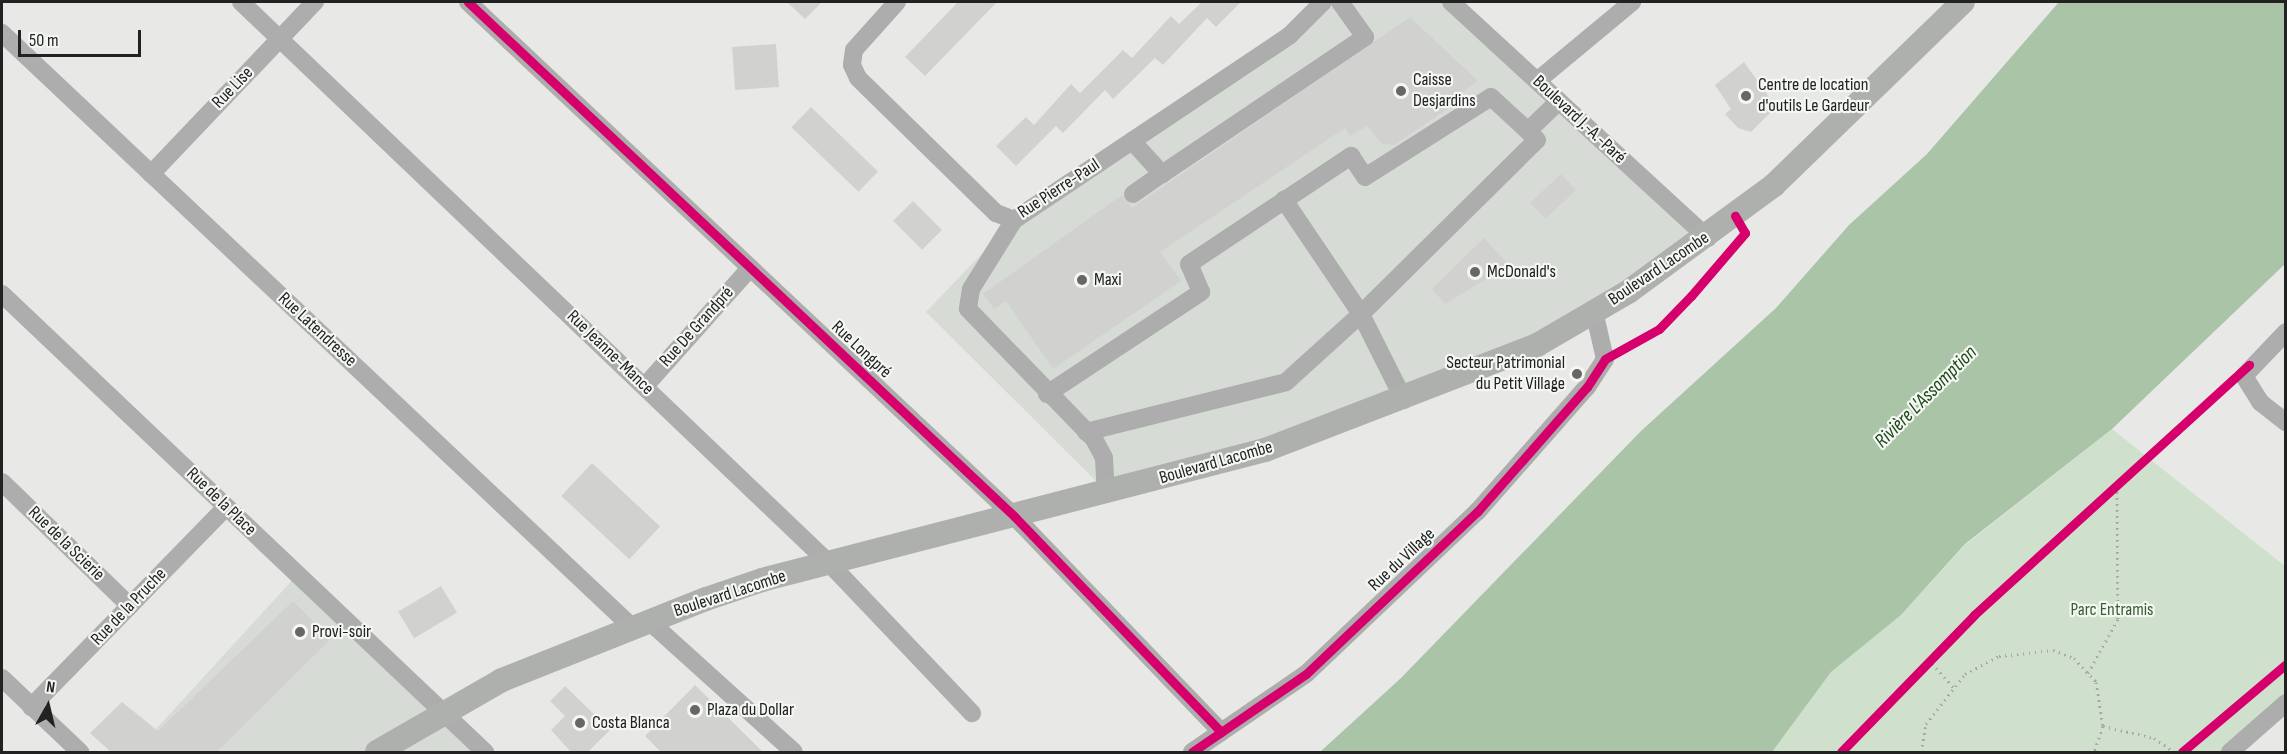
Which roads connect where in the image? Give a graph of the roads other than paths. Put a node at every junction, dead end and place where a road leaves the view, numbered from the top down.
1 (241, 2) edge
2 (315, 2) edge
3 (468, 2) edge
4 (897, 2) edge
5 (1323, 2) edge
6 (1340, 2) edge
7 (1451, 2) edge
8 (1632, 2) edge
9 (1963, 2) edge
10 (2, 33) edge
11 (280, 38) junction
12 (1537, 81) junction
13 (1559, 101) junction
14 (1528, 131) junction
15 (1132, 141) junction
16 (152, 174) junction
17 (1162, 174) junction
18 (1132, 194) dead end
19 (1284, 200) junction
20 (1014, 220) junction
21 (1708, 238) junction
22 (750, 268) junction
23 (2, 294) edge
24 (1594, 311) junction
25 (1360, 314) junction
26 (2286, 332) edge
27 (645, 386) junction
28 (1047, 394) junction
29 (1404, 400) junction
30 (2286, 422) edge
31 (1086, 432) junction
32 (2, 483) edge
33 (1106, 494) junction
34 (226, 507) junction
35 (1015, 517) junction
36 (830, 564) junction
37 (130, 606) junction
38 (641, 624) junction
39 (2, 678) edge
40 (2286, 703) edge
41 (31, 706) junction
42 (439, 712) junction
43 (972, 713) dead end
44 (1221, 732) junction
45 (67, 749) edge
46 (377, 753) edge
47 (485, 753) edge
48 (794, 753) edge
49 (1192, 753) edge
50 (2230, 753) edge

1 - 11 street, Rue Jeanne-Mance
2 - 11 street, Rue Lise
3 - 22 street, Rue Longpré
4 - 20 street, Rue Pierre-Paul
5 - 15 street, Rue Pierre-Paul
6 - 17 street
7 - 12 street, Boulevard J.-A.-Paré
8 - 12 street
9 - 21 main road, Boulevard Lacombe
10 - 16 street, Rue Latendresse
11 - 16 street, Rue Lise
11 - 27 street, Rue Jeanne-Mance
12 - 13 street, Boulevard J.-A.-Paré
13 - 14 street
13 - 21 street, Boulevard J.-A.-Paré
14 - 19 street
14 - 25 street
15 - 17 street
15 - 20 street, Rue Pierre-Paul
16 - 38 street, Rue Latendresse
17 - 18 street
19 - 25 street
19 - 28 street
20 - 28 street
21 - 24 main road, Boulevard Lacombe
22 - 27 street, Rue De Grandpré
22 - 35 street, Rue Longpré
23 - 34 street, Rue de la Place
24 - 29 main road, Boulevard Lacombe
24 - 44 street, Rue du Village
25 - 29 street
25 - 31 street
26 - 30 street
27 - 36 street, Rue Jeanne-Mance
28 - 31 street
29 - 33 main road, Boulevard Lacombe
31 - 33 street
32 - 37 street, Rue de la Scierie
33 - 35 main road, Boulevard Lacombe
34 - 37 street, Rue de la Pruche
34 - 42 street, Rue de la Place
35 - 36 main road, Boulevard Lacombe
35 - 44 street, Rue Longpré
36 - 38 main road, Boulevard Lacombe
36 - 43 street, Rue Jeanne-Mance
37 - 41 street, Rue de la Pruche
38 - 42 main road, Boulevard Lacombe
38 - 48 street, Rue Latendresse
39 - 41 street
40 - 50 street
41 - 45 street
42 - 46 main road, Boulevard Lacombe
42 - 47 street, Rue de la Place
44 - 49 street, Rue du Village

